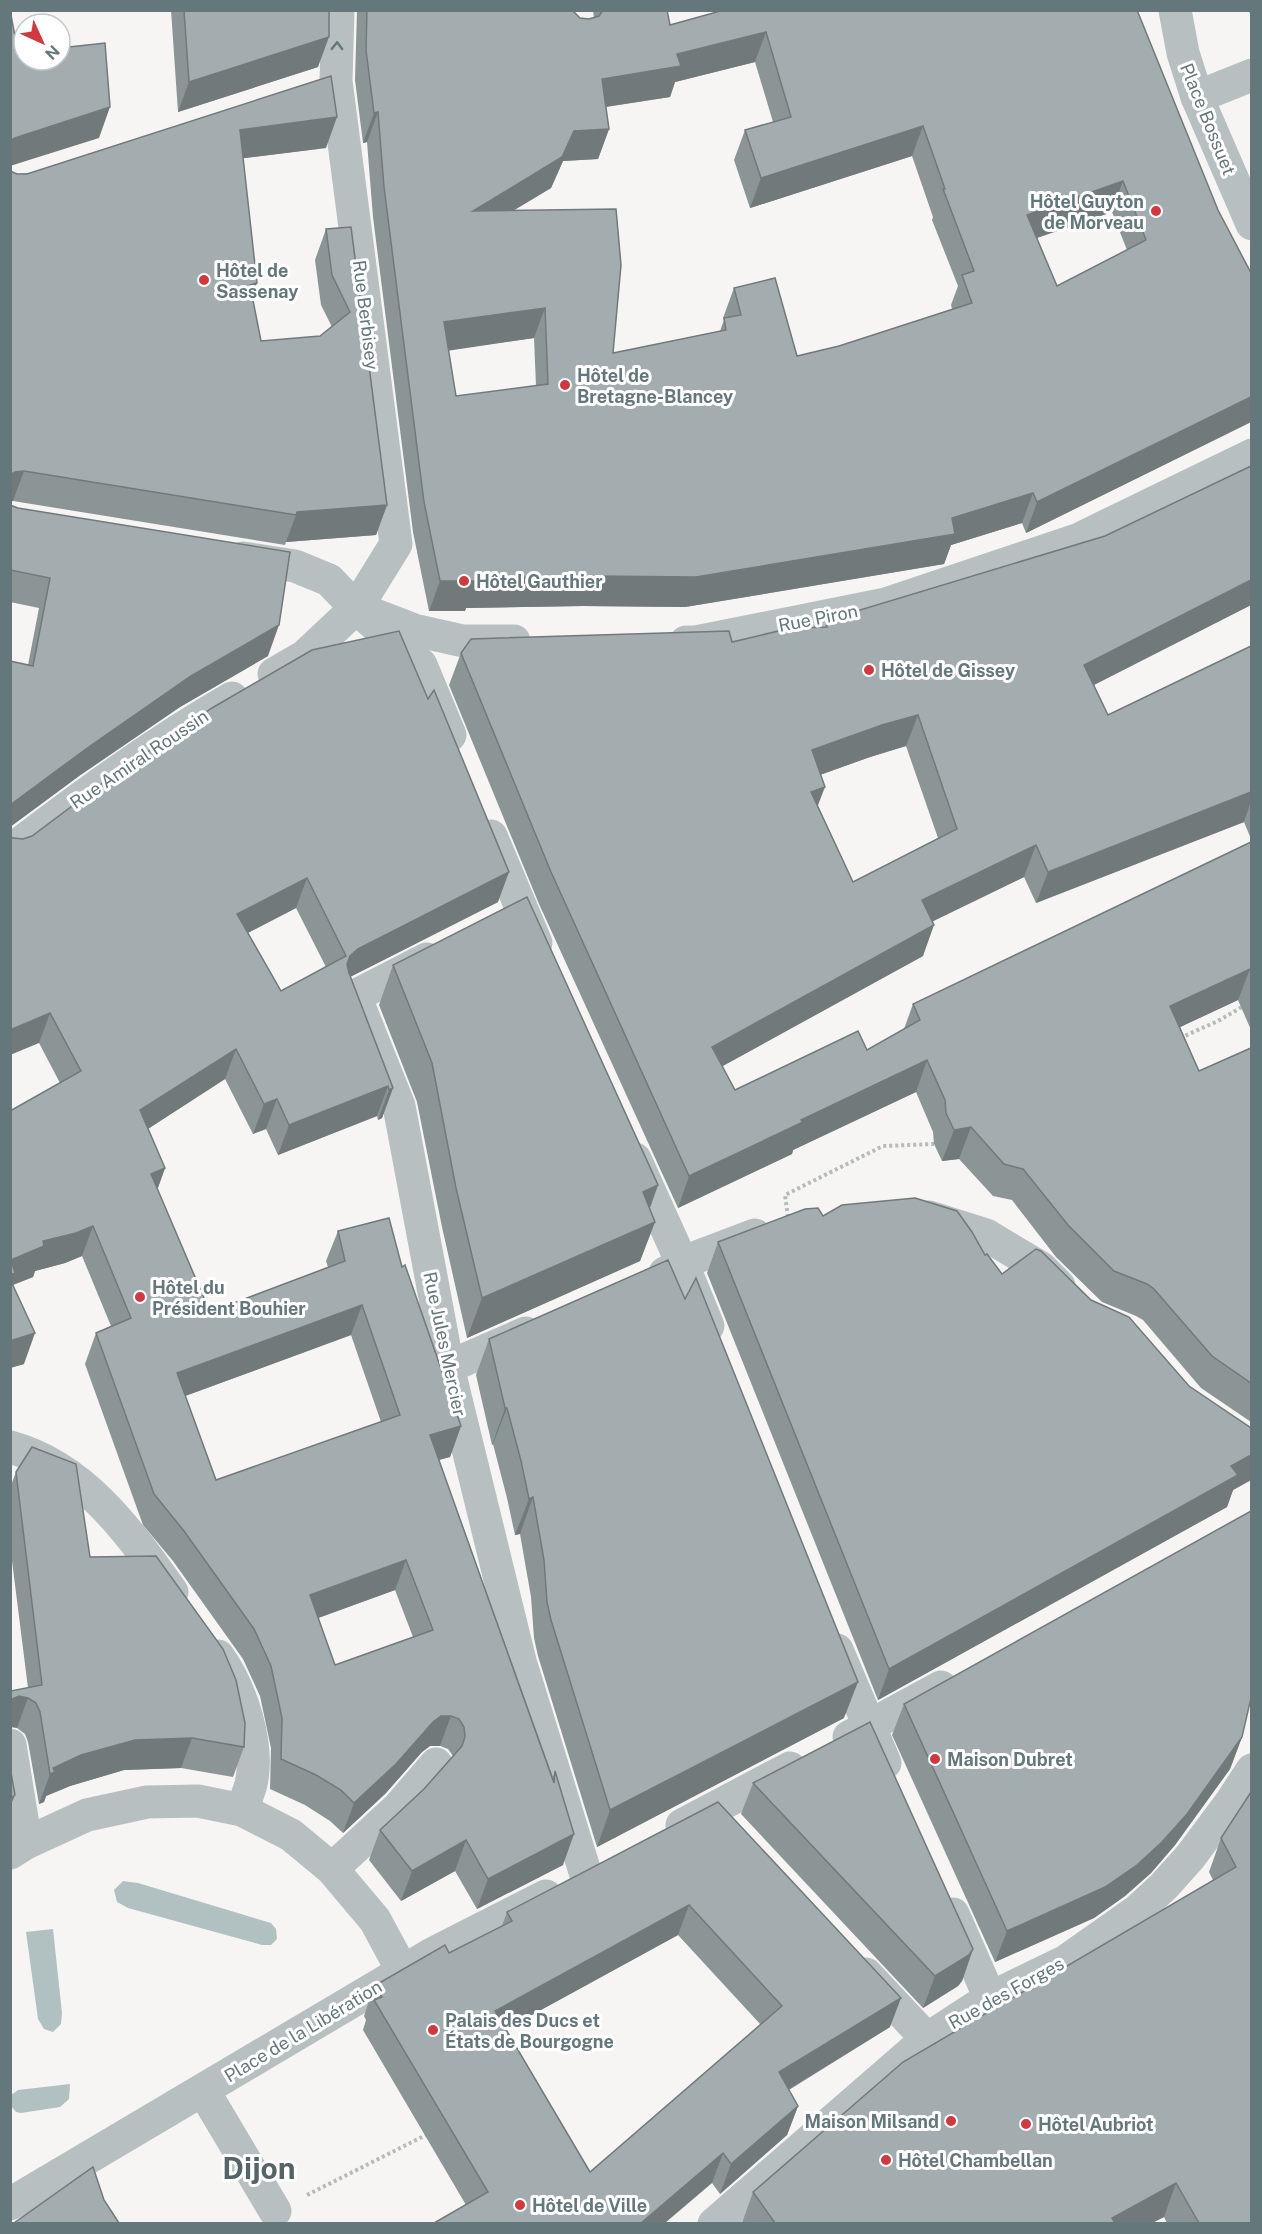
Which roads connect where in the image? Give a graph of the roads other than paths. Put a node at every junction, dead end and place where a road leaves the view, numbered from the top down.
1 (338, 10) edge
2 (1174, 10) edge
3 (1251, 75) edge
4 (1197, 97) junction
5 (1251, 224) edge
6 (1251, 455) edge
7 (216, 553) edge
8 (356, 608) junction
9 (463, 641) junction
10 (544, 642) edge
11 (661, 642) edge
12 (421, 665) junction
13 (460, 761) edge
14 (478, 804) edge
15 (10, 851) edge
16 (457, 944) edge
17 (546, 964) edge
18 (624, 1136) edge
19 (905, 1210) edge
20 (789, 1222) edge
21 (683, 1265) junction
22 (638, 1284) edge
23 (1084, 1310) edge
24 (554, 1320) edge
25 (719, 1354) edge
26 (448, 1367) junction
27 (21, 1450) edge
28 (826, 1621) edge
29 (972, 1670) edge
30 (868, 1727) junction
31 (10, 1745) edge
32 (436, 1764) dead end
33 (1251, 1770) edge
34 (897, 1791) edge
35 (247, 1796) junction
36 (19, 1836) edge
37 (659, 1837) edge
38 (617, 1858) edge
39 (332, 1869) junction
40 (586, 1875) junction
41 (941, 1887) edge
42 (843, 1949) edge
43 (403, 1972) junction
44 (990, 1998) junction
45 (927, 2038) junction
46 (203, 2090) junction
47 (10, 2204) edge
48 (275, 2211) road end
49 (714, 2223) edge

8 -> 1 street, Rue Berbisey
2 - 4 street, Place Bossuet
3 - 4 street
4 - 5 street, Place Bossuet
6 - 11 street, Rue Piron
7 - 8 street
8 - 9 street
8 - 12 street
8 - 15 street, Rue Amiral Roussin
9 - 10 street
9 - 12 street
12 - 13 street
14 - 17 street
16 - 26 street, Rue Jules Mercier
18 - 21 street
19 - 23 street
20 - 21 street
21 - 22 street
21 - 25 street
24 - 26 street
26 - 40 street, Rue Jules Mercier
27 - 35 street
28 - 30 street
29 - 30 street
30 - 34 street
30 - 37 street
31 - 36 street
32 - 39 street
33 - 44 street, Rue des Forges
35 - 36 street, Place de la Libération
35 - 39 street, Place de la Libération
38 - 40 street, Place de la Libération
39 - 43 street, Place de la Libération
40 - 43 street, Place de la Libération
41 - 44 street
42 - 45 street
43 - 46 street, Place de la Libération
44 - 45 street, Rue des Forges
45 - 49 street, Rue des Forges
46 - 47 street, Place de la Libération
46 - 48 street, Place de la Libération

